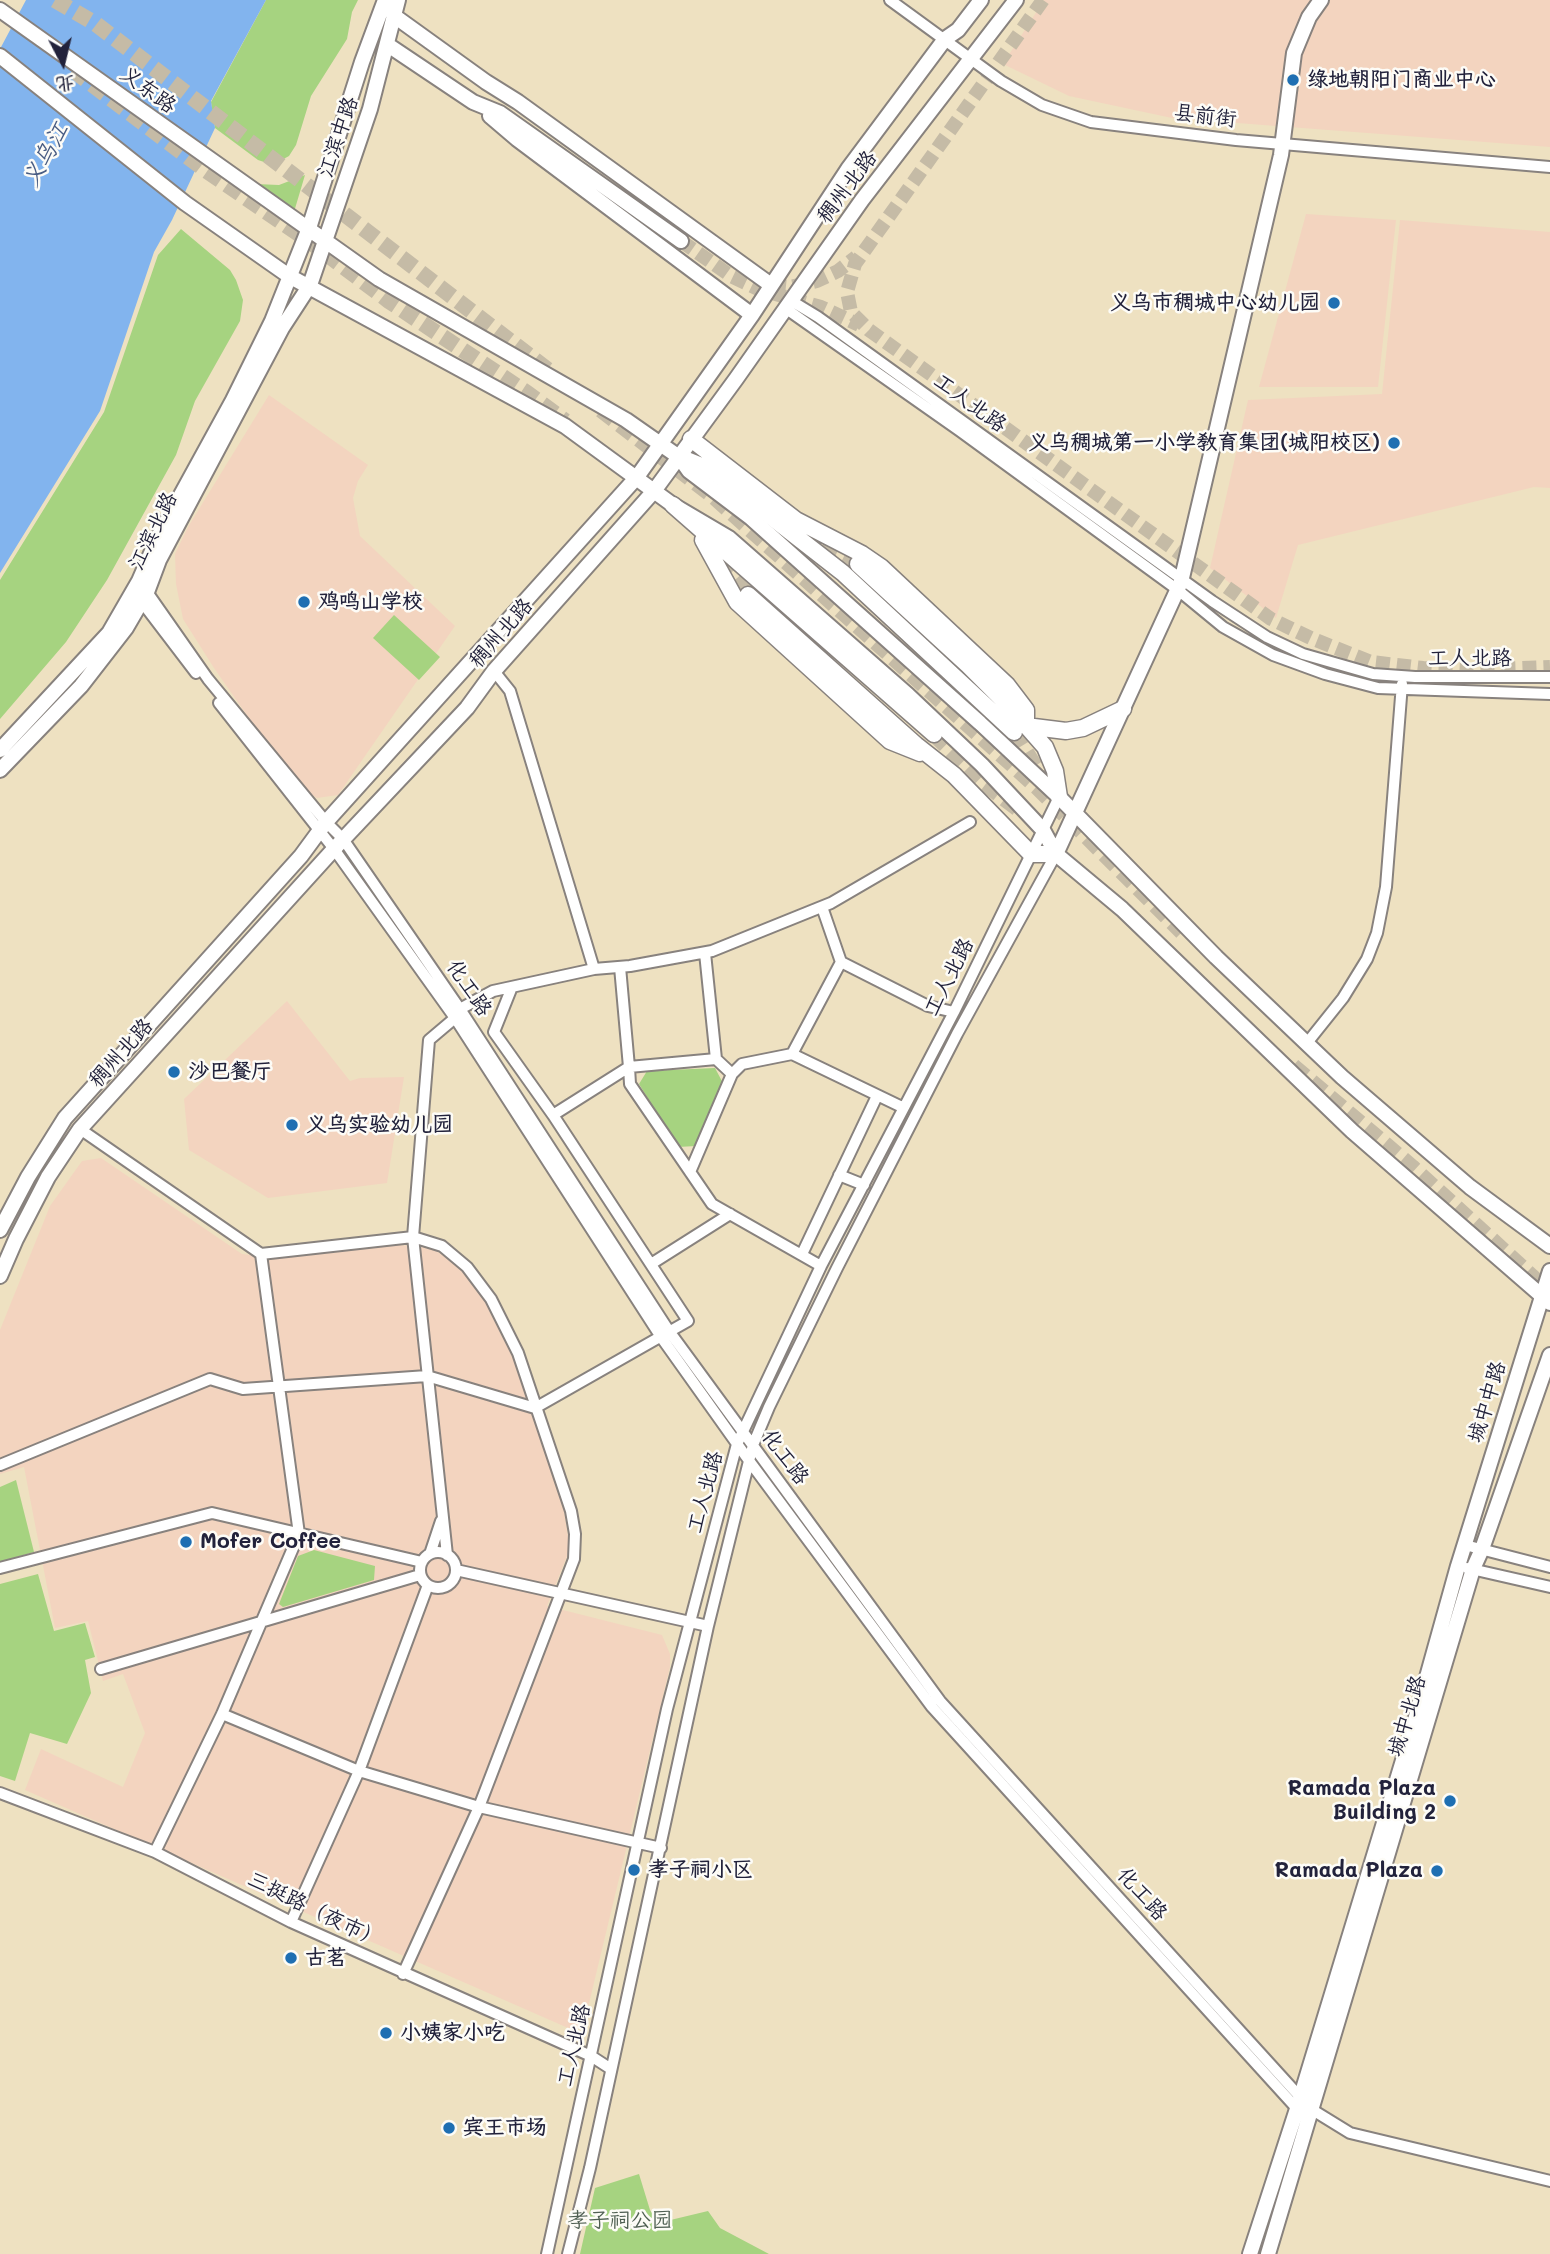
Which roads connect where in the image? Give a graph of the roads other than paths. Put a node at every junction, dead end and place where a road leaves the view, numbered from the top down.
1 (385, 0) edge
2 (398, 0) edge
3 (890, 0) edge
4 (981, 0) edge
5 (1016, 0) edge
6 (1321, 0) edge
7 (4, 13) edge
8 (393, 15) junction
9 (945, 39) junction
10 (388, 45) junction
11 (0, 56) edge
12 (971, 60) junction
13 (463, 65) junction
14 (486, 82) junction
15 (450, 87) junction
16 (472, 102) junction
17 (1282, 144) junction
18 (1550, 167) edge
19 (309, 228) junction
20 (326, 240) junction
21 (289, 276) junction
22 (310, 285) junction
23 (771, 285) junction
24 (787, 304) junction
25 (752, 315) junction
26 (691, 439) junction
27 (660, 446) junction
28 (679, 457) junction
29 (637, 477) junction
30 (654, 491) junction
31 (673, 505) junction
32 (693, 523) junction
33 (858, 565) tunnel mouth
34 (1180, 585) junction
35 (140, 591) junction
36 (748, 596) tunnel mouth
37 (494, 671) junction
38 (1402, 676) junction
39 (1550, 677) edge
40 (1403, 689) junction
41 (1550, 694) edge
42 (1123, 709) junction
43 (1020, 729) junction
44 (934, 734) tunnel mouth
45 (0, 750) edge
46 (931, 756) junction
47 (0, 770) edge
48 (1059, 797) junction
49 (1075, 814) junction
50 (970, 822) dead end
51 (323, 827) junction
52 (1044, 830) junction
53 (339, 844) junction
54 (1031, 854) junction
55 (1056, 854) junction
56 (822, 906) junction
57 (705, 953) junction
58 (841, 962) junction
59 (621, 967) junction
60 (594, 970) junction
61 (512, 987) junction
62 (954, 1012) junction
63 (457, 1013) junction
64 (1307, 1043) junction
65 (792, 1055) junction
66 (716, 1059) junction
67 (629, 1067) junction
68 (732, 1074) junction
69 (877, 1096) junction
70 (902, 1107) junction
71 (553, 1115) junction
72 (80, 1129) junction
73 (690, 1172) junction
74 (839, 1175) junction
75 (864, 1185) junction
76 (730, 1214) junction
77 (0, 1230) edge
78 (413, 1237) junction
79 (1550, 1246) edge
80 (261, 1254) junction
81 (802, 1254) junction
82 (651, 1264) junction
83 (821, 1266) junction
84 (1550, 1271) edge
85 (0, 1276) edge
86 (1545, 1300) edge
87 (665, 1334) junction
88 (1550, 1354) edge
89 (427, 1376) junction
90 (279, 1387) junction
91 (535, 1408) junction
92 (740, 1439) junction
93 (753, 1446) junction
94 (750, 1462) junction
95 (0, 1465) edge
96 (442, 1518) junction
97 (299, 1534) junction
98 (1465, 1545) junction
99 (1482, 1549) junction
100 (447, 1555) junction
101 (426, 1558) junction
102 (1458, 1566) junction
103 (1550, 1567) edge
104 (0, 1568) edge
105 (1473, 1569) junction
106 (456, 1570) junction
107 (420, 1575) junction
108 (428, 1585) junction
109 (1550, 1587) edge
110 (561, 1593) junction
111 (261, 1623) junction
112 (689, 1623) junction
113 (708, 1626) junction
114 (101, 1669) dead end
115 (222, 1714) junction
116 (359, 1771) junction
117 (0, 1793) edge
118 (479, 1807) junction
119 (639, 1843) junction
120 (661, 1848) junction
121 (155, 1852) junction
122 (291, 1922) junction
123 (403, 1974) junction
124 (591, 2056) junction
125 (611, 2069) junction
126 (1304, 2109) junction
127 (1550, 2181) edge
128 (547, 2254) edge
129 (568, 2254) edge
130 (1250, 2254) edge
131 (1268, 2254) edge

1 - 19 main road, 江滨中路
2 - 8 main road, 江滨中路
3 - 9 street, 县前街
4 - 9 main road, 稠州北路
5 - 12 main road, 稠州北路
6 - 17 main road
7 - 19 main road, 义东路
8 - 10 main road, 江滨中路
8 - 13 main road
9 - 12 street, 县前街
9 - 23 main road, 稠州北路
10 - 15 main road
10 - 20 main road, 江滨中路
11 - 21 main road
12 - 17 street, 县前街
12 - 24 main road, 稠州北路
13 - 14 main road
13 - 15 main road
14 - 16 main road
14 - 23 main road
15 - 16 main road
16 - 25 main road
17 - 18 street, 县前街
17 - 34 main road
19 - 20 main road, 义东路
19 - 21 main road, 江滨中路
20 - 22 main road, 江滨中路
20 - 27 main road, 义东路
21 - 22 main road
21 - 35 main road, 江滨北路
22 - 29 main road
22 - 35 main road, 江滨北路
23 - 25 main road, 稠州北路
24 - 26 main road, 稠州北路
24 - 34 street
25 - 27 main road, 稠州北路
26 - 28 main road, 稠州北路
26 - 43 highway
27 - 28 main road, 义东路
27 - 29 main road, 稠州北路
28 - 30 main road, 稠州北路
28 - 43 highway
28 - 48 main road, 义东路
29 - 30 main road
29 - 51 main road, 稠州北路
30 - 31 main road
30 - 37 main road, 稠州北路
31 - 32 highway
31 - 52 main road
32 - 44 highway
32 - 46 highway
33 - 43 highway
34 - 38 street, 工人北路
34 - 40 street
34 - 42 main road
35 - 45 main road, 江滨北路
35 - 47 main road, 江滨北路
35 - 51 street, 化工路
36 - 46 highway
37 - 53 main road, 稠州北路
37 - 60 street
38 - 39 street, 工人北路
38 - 40 street
40 - 41 street
40 - 64 street
42 - 43 highway
42 - 49 main road
43 - 48 highway
46 - 54 highway
48 - 49 main road, 义东路
48 - 52 street, 工人北路
49 - 55 main road
49 - 64 main road, 义东路
50 - 56 street
51 - 53 street, 化工路
51 - 77 main road, 稠州北路
52 - 54 street, 工人北路
52 - 55 main road
53 - 63 street, 化工路
53 - 72 main road, 稠州北路
54 - 55 highway
54 - 62 street, 工人北路
55 - 86 main road
55 - 93 street, 工人北路
56 - 57 street
56 - 58 street
57 - 59 street
57 - 66 street
58 - 62 street
58 - 65 street
59 - 60 street
59 - 67 street
60 - 61 street
61 - 63 street
61 - 71 street
62 - 70 street, 工人北路
63 - 78 street
63 - 87 street, 化工路
64 - 79 main road, 义东路
65 - 68 street
65 - 69 street
66 - 67 street
66 - 68 street
67 - 71 street
67 - 73 street
68 - 73 street
69 - 70 street
69 - 74 street
70 - 75 street, 工人北路
71 - 82 street
72 - 80 street
72 - 85 main road, 稠州北路
73 - 76 street
74 - 75 street
74 - 81 street
75 - 83 street, 工人北路
76 - 81 street
76 - 82 street
78 - 80 street
78 - 89 street
78 - 91 street
80 - 90 street
81 - 83 street
82 - 87 street
83 - 92 street, 工人北路
84 - 86 main road, 城中中路
86 - 98 main road, 城中中路
87 - 91 street
87 - 92 street, 化工路
88 - 99 main road, 城中北路
89 - 90 street
89 - 91 street
89 - 96 street
90 - 95 street
90 - 97 street
91 - 110 street
92 - 93 street, 化工路
92 - 94 street, 化工路
92 - 112 street, 工人北路
93 - 94 street, 工人北路
93 - 126 street, 化工路
94 - 113 street, 工人北路
94 - 126 street, 化工路
96 - 100 street
96 - 101 street
97 - 101 street
97 - 104 street
97 - 111 street
98 - 99 street
98 - 102 main road, 城中北路
99 - 103 street
99 - 105 main road, 城中北路
100 - 101 street
100 - 106 street
101 - 107 street
102 - 105 street
102 - 126 main road, 城中北路
105 - 109 street
105 - 126 main road, 城中北路
106 - 108 street
106 - 110 street
107 - 108 street
107 - 111 street
108 - 116 street
110 - 112 street
110 - 118 street
111 - 114 street
111 - 115 street
112 - 113 street
112 - 119 street, 工人北路
113 - 120 street, 工人北路
115 - 116 street
115 - 121 street
116 - 118 street
116 - 122 street
117 - 121 street, 三挺路（夜市）
118 - 119 street
118 - 123 street
119 - 120 street
119 - 124 street, 工人北路
120 - 125 street, 工人北路
121 - 122 street, 三挺路（夜市）
122 - 123 street, 三挺路（夜市）
123 - 124 street, 三挺路（夜市）
124 - 125 street, 三挺路（夜市）
124 - 128 street, 工人北路
125 - 129 street, 工人北路
126 - 127 street, 化工路
126 - 130 main road, 城中北路
126 - 131 main road, 城中北路

